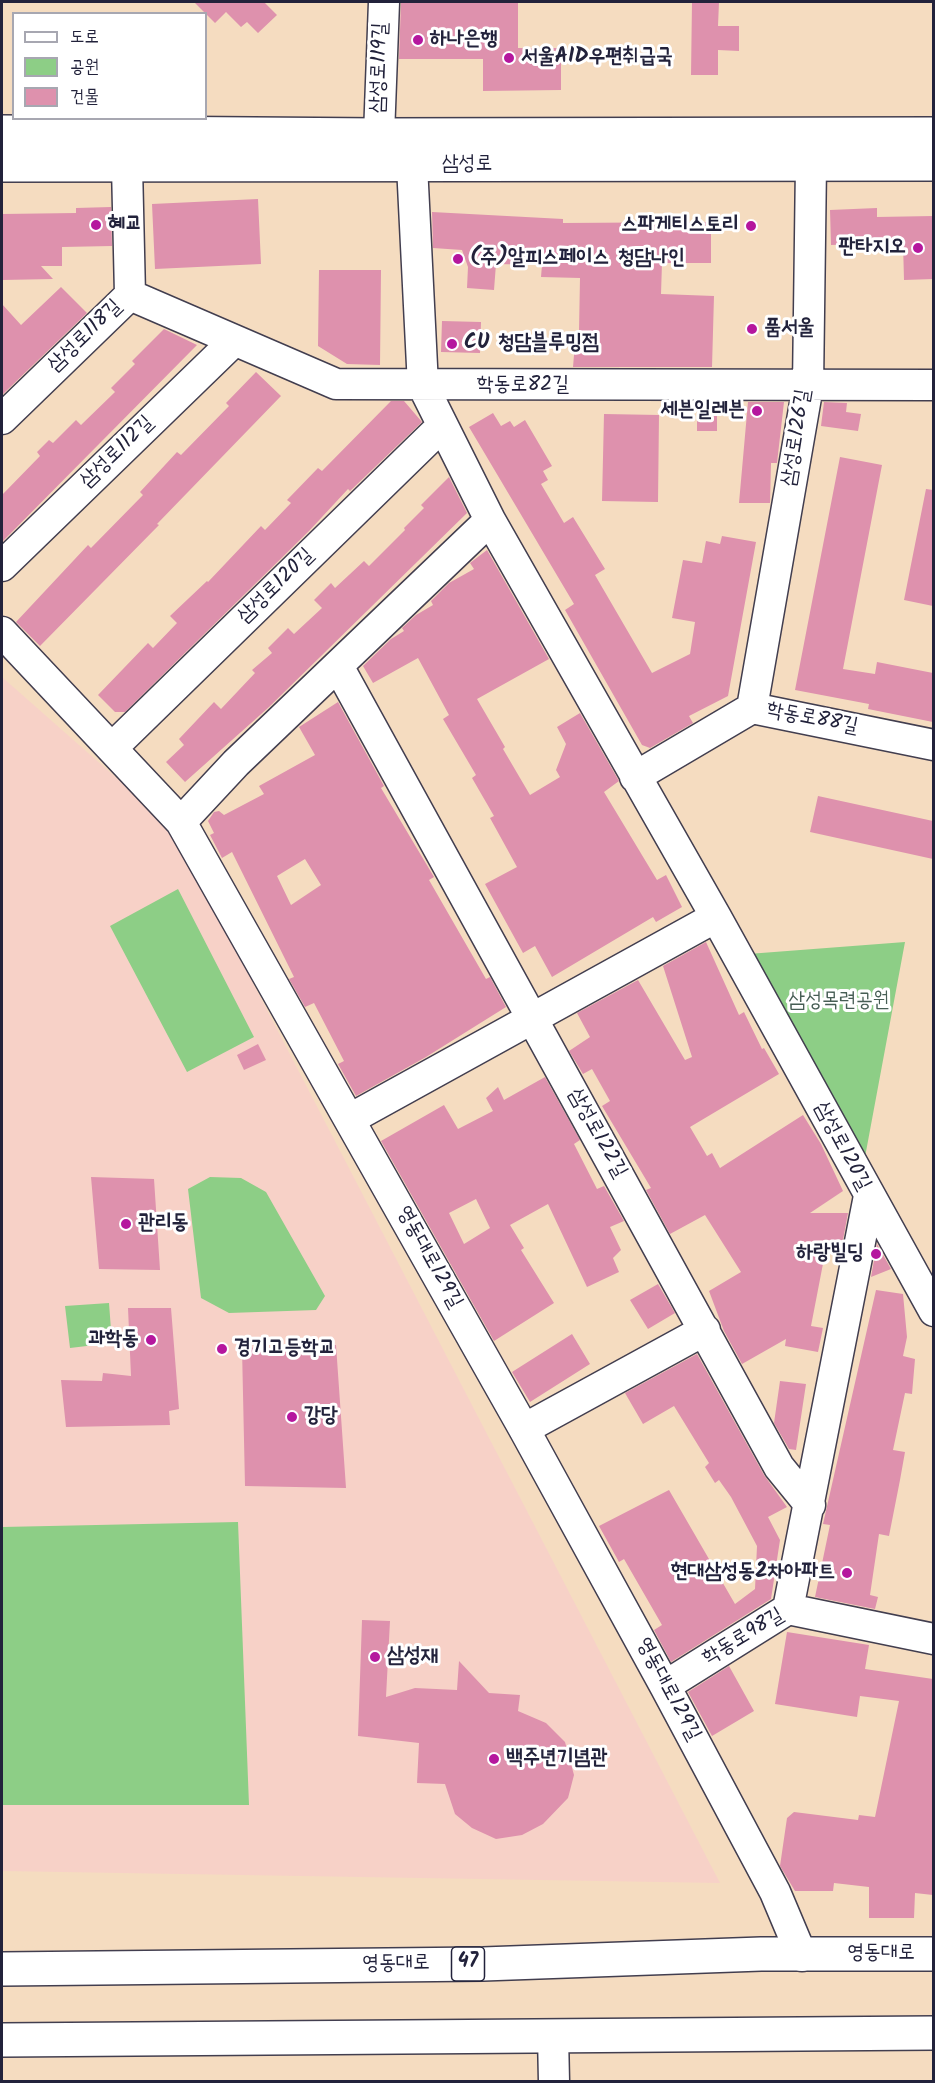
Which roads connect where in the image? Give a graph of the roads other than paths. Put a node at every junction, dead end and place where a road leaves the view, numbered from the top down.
1 (384, 2) edge
2 (2, 132) edge
3 (933, 134) edge
4 (378, 135) junction
5 (811, 164) junction
6 (933, 164) edge
7 (2, 165) edge
8 (412, 165) junction
9 (127, 166) junction
10 (130, 295) junction
11 (234, 341) junction
12 (933, 385) edge
13 (423, 386) junction
14 (808, 386) junction
15 (2, 419) edge
16 (441, 427) junction
17 (490, 519) junction
18 (2, 566) edge
19 (2, 632) edge
20 (339, 666) junction
21 (752, 708) junction
22 (933, 745) edge
23 (112, 747) junction
24 (635, 777) junction
25 (181, 822) junction
26 (716, 917) junction
27 (531, 1019) junction
28 (350, 1119) junction
29 (869, 1196) junction
30 (933, 1311) edge
31 (705, 1330) junction
32 (524, 1429) junction
33 (810, 1505) junction
34 (788, 1609) junction
35 (933, 1639) edge
36 (665, 1686) junction
37 (933, 1954) edge
38 (801, 1956) junction
39 (2, 1969) edge
40 (933, 2033) edge
41 (553, 2035) junction
42 (2, 2040) edge
43 (554, 2082) edge

1 - 4 street, 삼성로119길
2 - 4 main road, 삼성로
3 - 4 main road, 삼성로
5 - 6 main road, 삼성로
5 - 8 main road, 삼성로
5 - 14 street, 삼성로126길
7 - 9 main road, 삼성로
8 - 9 main road, 삼성로
8 - 13 street, 삼성로120길
9 - 10 street, 삼성로118길
10 - 11 street, 학동로82길
10 - 15 street, 삼성로118길
11 - 13 street, 학동로82길
11 - 18 street, 삼성로112길
12 - 14 street, 학동로82길
13 - 14 street, 학동로82길
13 - 16 street, 삼성로120길
14 - 21 street, 삼성로126길
16 - 17 street, 삼성로120길
16 - 23 street, 삼성로120길
17 - 20 street
17 - 24 street, 삼성로120길
19 - 23 street
20 - 25 street
20 - 27 street, 삼성로122길
21 - 22 street, 학동로88길
21 - 24 street, 학동로88길
23 - 25 street
24 - 26 street, 삼성로120길
25 - 28 street, 영동대로129길
26 - 27 street
26 - 29 street, 삼성로120길
27 - 28 street
27 - 31 street, 삼성로122길
28 - 32 street, 영동대로129길
29 - 30 street
29 - 33 street, 삼성로120길
31 - 32 street
31 - 33 street, 삼성로122길
32 - 36 street, 영동대로129길
33 - 34 street
34 - 35 street, 학동로98길
34 - 36 street, 학동로98길
36 - 38 street, 영동대로129길
37 - 38 main road, 영동대로 / 47
38 - 39 main road, 영동대로 / 47
40 - 41 main road
41 - 42 main road
41 - 43 street

